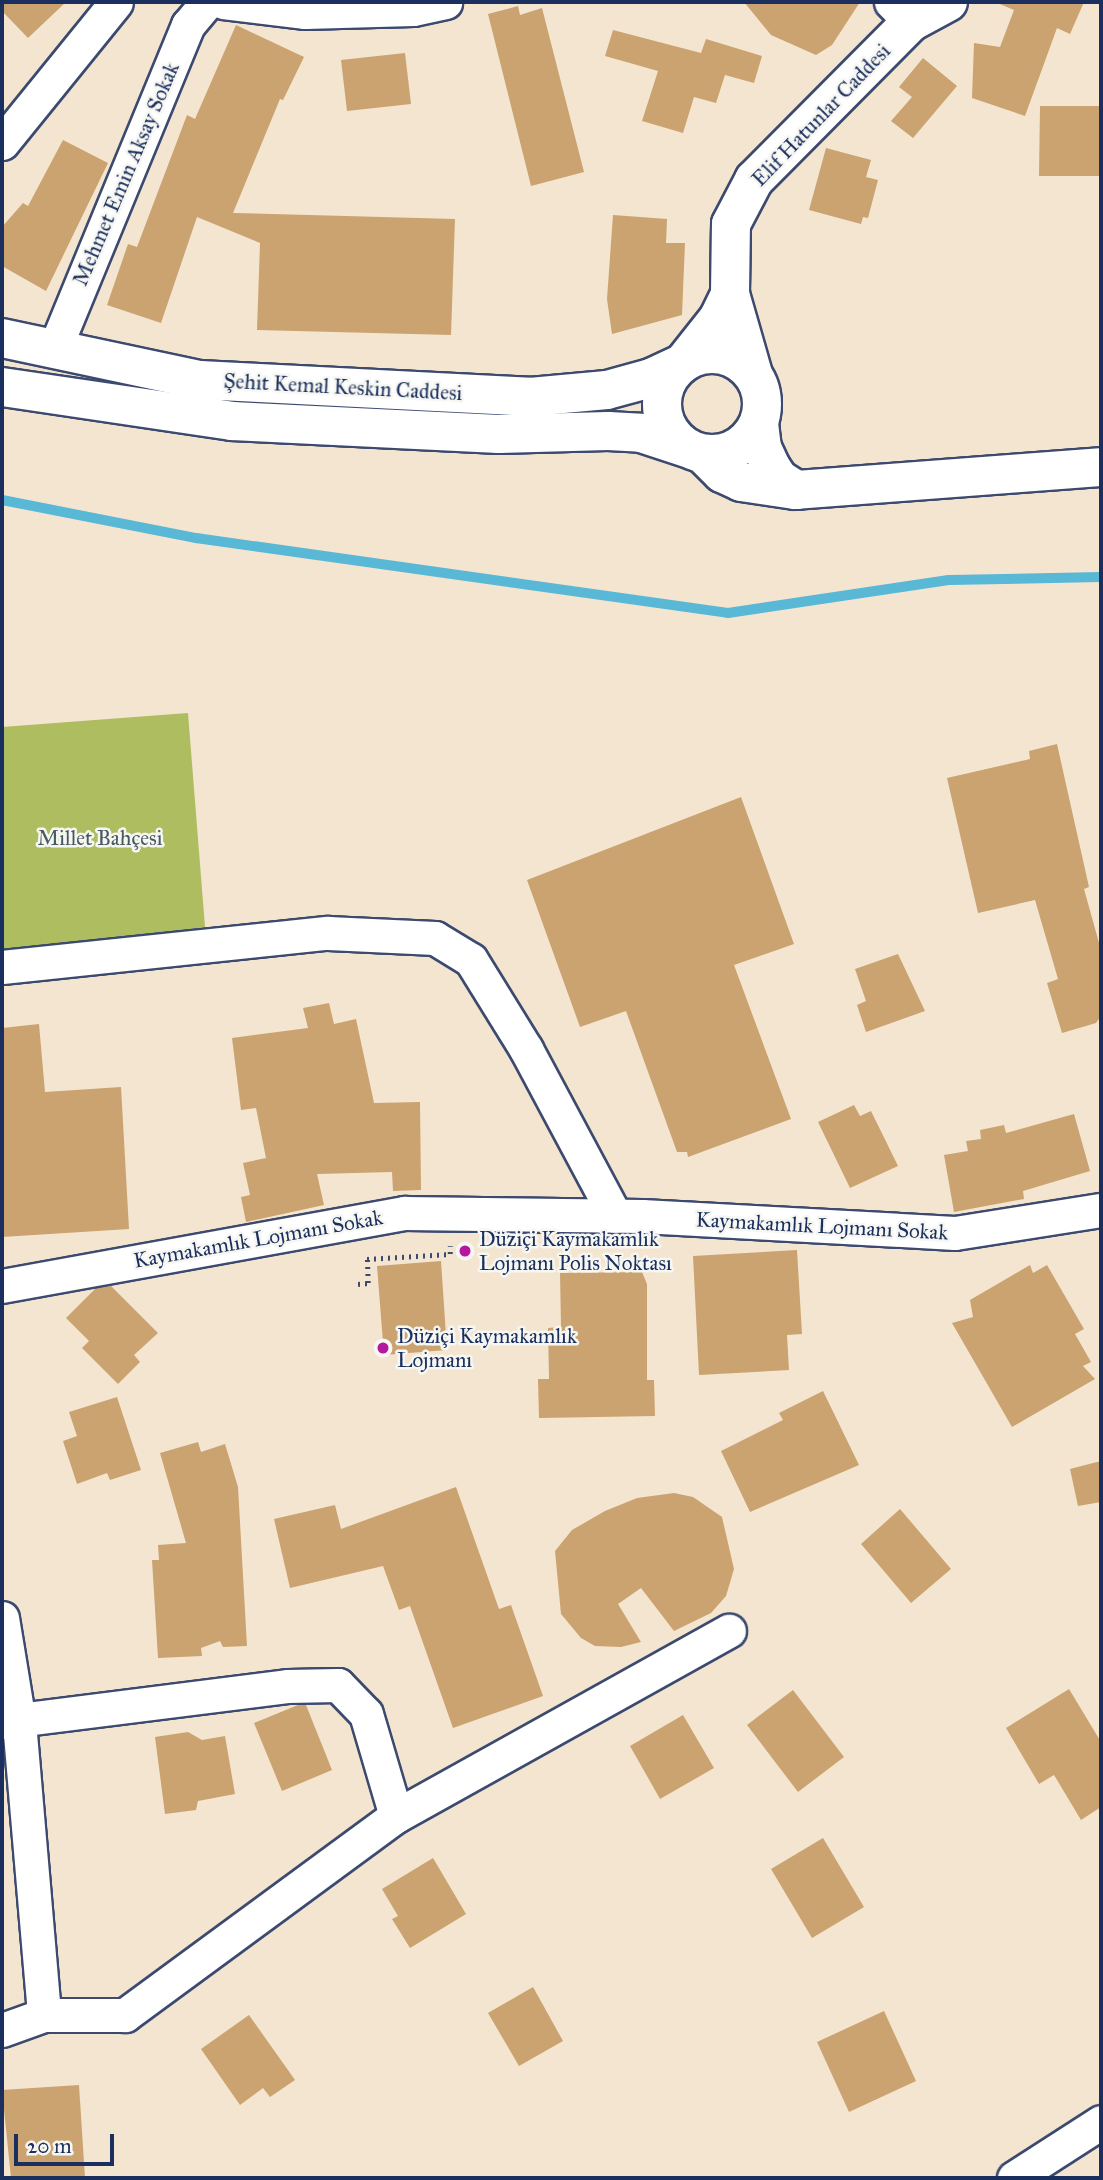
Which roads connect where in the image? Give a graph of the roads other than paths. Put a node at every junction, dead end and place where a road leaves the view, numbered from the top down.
1 (116, 2) edge
2 (207, 2) edge
3 (223, 2) edge
4 (445, 2) edge
5 (948, 2) edge
6 (901, 12) edge
7 (2, 143) edge
8 (730, 294) junction
9 (2, 338) edge
10 (54, 350) junction
11 (683, 363) junction
12 (753, 374) junction
13 (2, 387) edge
14 (759, 423) junction
15 (695, 451) junction
16 (1101, 467) edge
17 (796, 490) junction
18 (2, 967) edge
19 (1101, 1210) edge
20 (615, 1216) junction
21 (2, 1286) edge
22 (2, 1618) edge
23 (729, 1631) dead end
24 (10, 1722) edge
25 (396, 1816) junction
26 (44, 2015) junction
27 (2, 2030) edge
28 (1101, 2122) edge
29 (1014, 2178) edge

1 - 7 street
2 - 10 street, Mehmet Emin Aksay Sokak
3 - 4 street
5 - 6 street, Elif Hatunlar Caddesi
6 - 8 street, Elif Hatunlar Caddesi
8 - 11 street
8 - 12 street
9 - 10 street, Şehit Kemal Keskin Caddesi
10 - 11 street, Şehit Kemal Keskin Caddesi
11 - 12 street
11 - 15 street
12 - 14 street
13 - 15 street
14 - 15 street
14 - 17 street
15 - 17 street
16 - 17 street
18 - 20 street
19 - 20 street, Kaymakamlık Lojmanı Sokak
20 - 21 street, Kaymakamlık Lojmanı Sokak
22 - 24 street
23 - 25 street
24 - 25 street
24 - 26 street
25 - 26 street
26 - 27 street
28 - 29 street

